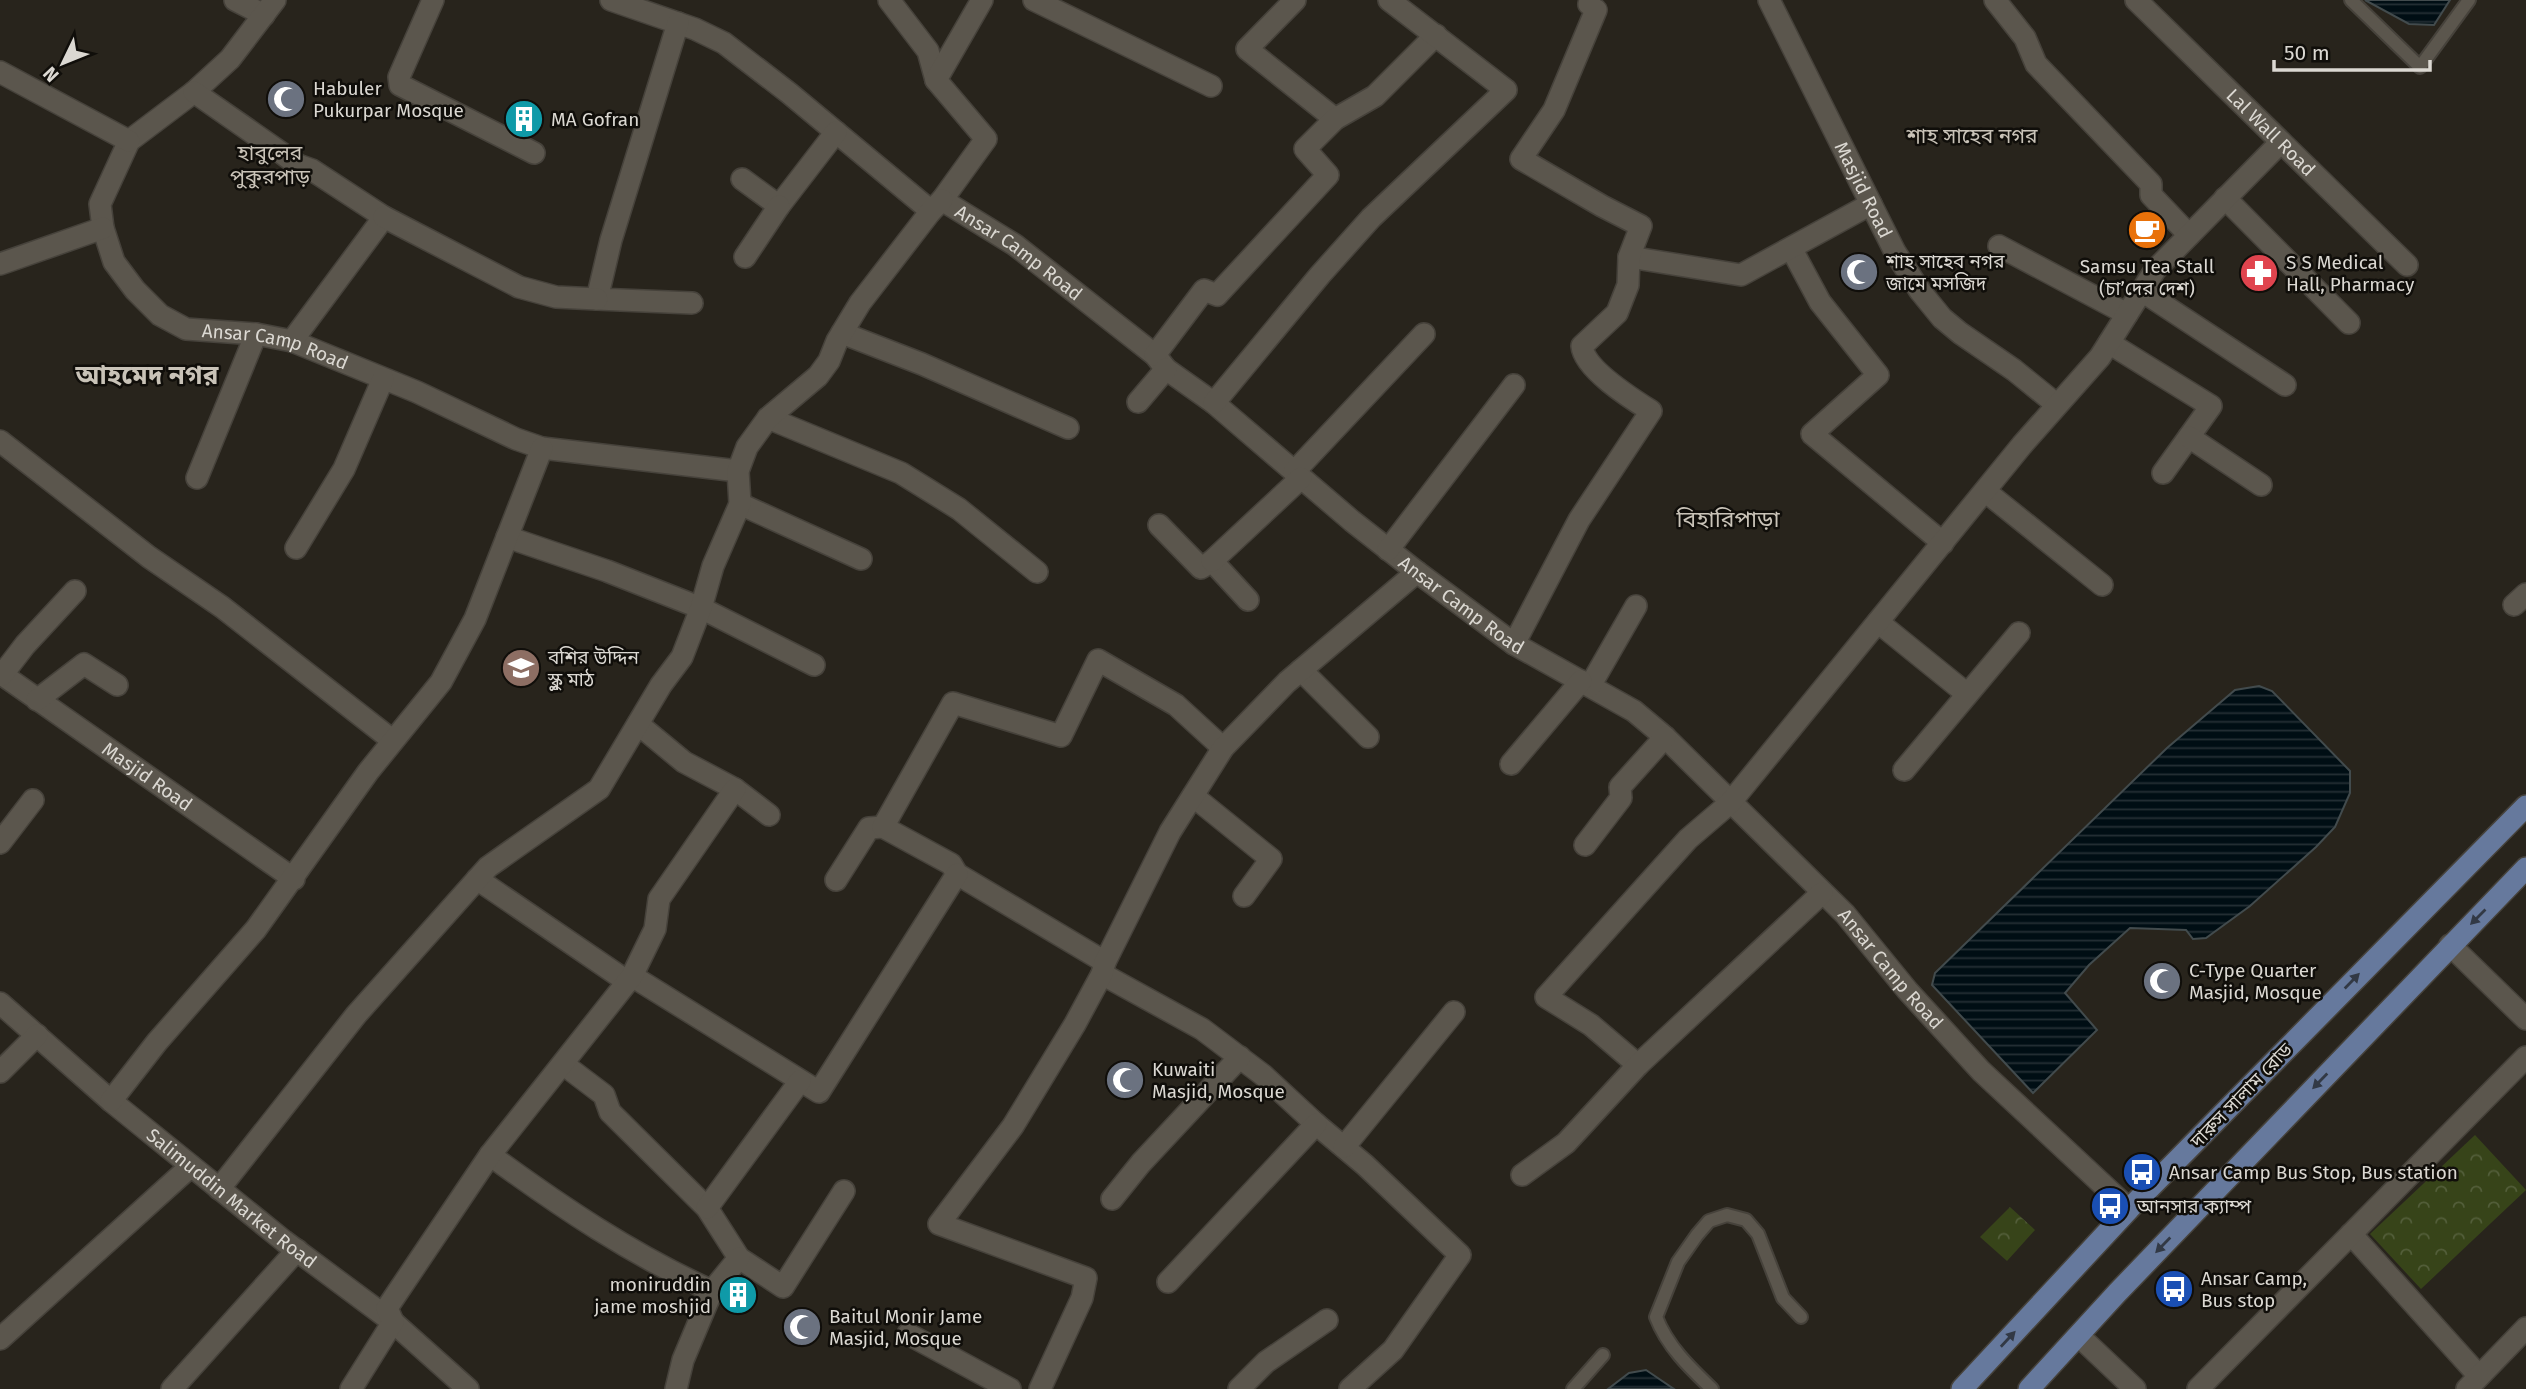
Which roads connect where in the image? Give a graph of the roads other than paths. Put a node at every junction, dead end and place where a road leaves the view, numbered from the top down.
1 (235, 0) edge
2 (433, 0) edge
3 (611, 0) edge
4 (889, 0) edge
5 (982, 0) edge
6 (1034, 0) edge
7 (1295, 0) edge
8 (1389, 0) edge
9 (1590, 0) edge
10 (1769, 0) edge
11 (2136, 0) edge
12 (2351, 0) edge
13 (2469, 0) edge
14 (2004, 3) edge
15 (269, 7) edge
16 (678, 23) junction
17 (1436, 34) junction
18 (0, 72) edge
19 (936, 80) junction
20 (1211, 86) dead end
21 (194, 92) junction
22 (1335, 119) junction
23 (836, 132) junction
24 (128, 141) junction
25 (2281, 142) junction
26 (534, 153) dead end
27 (742, 179) dead end
28 (2225, 198) junction
29 (1871, 204) junction
30 (779, 206) junction
31 (936, 206) junction
32 (384, 217) junction
33 (103, 228) junction
34 (2189, 235) junction
35 (1999, 246) dead end
36 (1791, 248) junction
37 (745, 257) dead end
38 (1629, 257) junction
39 (0, 264) edge
40 (2407, 265) dead end
41 (2142, 291) junction
42 (597, 299) junction
43 (692, 303) dead end
44 (2127, 314) junction
45 (2349, 323) dead end
46 (842, 333) junction
47 (256, 334) junction
48 (1424, 334) dead end
49 (292, 341) junction
50 (2109, 343) junction
51 (1161, 362) junction
52 (383, 379) junction
53 (1514, 385) dead end
54 (2285, 385) dead end
55 (1138, 402) dead end
56 (1214, 403) junction
57 (2056, 404) junction
58 (768, 418) junction
59 (1068, 428) dead end
60 (2189, 437) junction
61 (0, 441) edge
62 (542, 448) junction
63 (738, 471) junction
64 (2163, 472) dead end
65 (1297, 475) junction
66 (197, 478) dead end
67 (2261, 485) dead end
68 (1985, 491) junction
69 (740, 504) junction
70 (1159, 525) dead end
71 (507, 537) junction
72 (1943, 543) junction
73 (296, 548) dead end
74 (1388, 550) junction
75 (861, 559) dead end
76 (1212, 561) junction
77 (1037, 572) dead end
78 (1417, 572) junction
79 (2102, 585) dead end
80 (75, 591) dead end
81 (1248, 600) dead end
82 (1636, 606) dead end
83 (701, 608) junction
84 (1878, 622) junction
85 (2019, 633) dead end
86 (1514, 644) junction
87 (814, 665) dead end
88 (1301, 670) junction
89 (1, 674) edge
90 (1586, 684) junction
91 (117, 685) dead end
92 (1967, 694) junction
93 (37, 700) junction
94 (638, 724) junction
95 (1368, 737) dead end
96 (1665, 737) junction
97 (392, 740) junction
98 (1223, 748) junction
99 (1511, 764) dead end
100 (1904, 770) dead end
101 (735, 789) junction
102 (1193, 796) junction
103 (33, 800) dead end
104 (1730, 803) junction
105 (2526, 806) edge
106 (769, 815) dead end
107 (883, 827) junction
108 (0, 843) edge
109 (1584, 845) dead end
110 (2526, 868) edge
111 (957, 874) junction
112 (294, 879) junction
113 (477, 879) junction
114 (836, 880) dead end
115 (1822, 893) junction
116 (1244, 896) dead end
117 (2450, 945) junction
118 (1103, 968) junction
119 (630, 979) junction
120 (0, 1003) edge
121 (1454, 1012) dead end
122 (2526, 1019) edge
123 (37, 1035) junction
124 (1240, 1057) junction
125 (2526, 1057) edge
126 (563, 1064) junction
127 (1638, 1065) junction
128 (0, 1072) edge
129 (800, 1081) junction
130 (111, 1101) junction
131 (1316, 1124) junction
132 (1344, 1147) junction
133 (490, 1155) junction
134 (191, 1166) junction
135 (1522, 1175) dead end
136 (219, 1189) junction
137 (844, 1191) dead end
138 (1112, 1199) dead end
139 (707, 1208) junction
140 (2129, 1209) junction
141 (2351, 1234) junction
142 (297, 1250) junction
143 (739, 1258) junction
144 (1168, 1282) dead end
145 (712, 1291) junction
146 (1801, 1317) dead end
147 (1327, 1320) dead end
148 (393, 1321) junction
149 (2526, 1328) edge
150 (908, 1334) dead end
151 (2079, 1336) junction
152 (0, 1339) edge
153 (1603, 1355) dead end
154 (2473, 1382) edge
155 (172, 1389) edge
156 (351, 1389) edge
157 (468, 1389) edge
158 (676, 1389) edge
159 (1010, 1389) edge
160 (1040, 1389) edge
161 (1239, 1389) edge
162 (1350, 1389) edge
163 (1573, 1389) edge
164 (1712, 1389) edge
165 (1962, 1389) edge
166 (2029, 1389) edge
167 (2135, 1389) edge
168 (2198, 1389) edge

1 - 15 street
2 - 26 street
3 - 16 street, Ansar Camp Road
4 - 19 street
5 - 19 street
6 - 20 street
7 - 22 street
8 - 17 street
9 - 38 street
10 - 29 street, Masjid Road
11 - 25 street, Lal Wall Road
12 - 13 lane
14 - 34 street
15 - 21 street, Ansar Camp Road
16 - 23 street, Ansar Camp Road
16 - 42 street
17 - 22 street
17 - 56 street
18 - 24 street
19 - 31 street, Ansar Camp Road
21 - 24 street, Ansar Camp Road
21 - 32 street
22 - 51 street
23 - 30 street
23 - 31 street, Ansar Camp Road
24 - 33 street, Ansar Camp Road
25 - 28 street
25 - 40 street, Lal Wall Road
27 - 30 street
28 - 34 street
28 - 45 street
29 - 36 street
29 - 57 street, Masjid Road
30 - 37 street
31 - 46 street
31 - 51 street, Ansar Camp Road
32 - 42 street
32 - 49 street
33 - 39 street
33 - 47 street, Ansar Camp Road
34 - 41 street
35 - 44 street
36 - 38 street
36 - 72 street
38 - 86 street
41 - 44 street
41 - 54 street
42 - 43 street
44 - 50 street
46 - 58 street
46 - 59 street
47 - 49 street, Ansar Camp Road
47 - 66 street
48 - 65 street
49 - 52 street, Ansar Camp Road
50 - 57 street
50 - 60 street
51 - 55 street
51 - 56 street, Ansar Camp Road
52 - 62 street, Ansar Camp Road
52 - 73 street
53 - 74 street
56 - 65 street, Ansar Camp Road
57 - 68 street
58 - 63 street
58 - 77 street
60 - 64 street
60 - 67 street
61 - 97 street
62 - 63 street, Ansar Camp Road
62 - 71 street
63 - 69 street
65 - 74 street, Ansar Camp Road
65 - 76 street
68 - 72 street
68 - 79 street
69 - 75 street
69 - 83 street
70 - 76 street
71 - 83 street
71 - 97 street
72 - 84 street
74 - 78 street, Ansar Camp Road
76 - 81 street
78 - 86 street, Ansar Camp Road
78 - 88 street
80 - 89 street
82 - 90 street
83 - 87 street
83 - 94 street
84 - 92 street
84 - 104 street
85 - 92 street
86 - 90 street, Ansar Camp Road
88 - 95 street
88 - 98 street
89 - 93 street, Masjid Road
90 - 96 street, Ansar Camp Road
90 - 99 street
91 - 93 street
92 - 100 street
93 - 112 street, Masjid Road
94 - 101 street
94 - 113 street
96 - 104 street, Ansar Camp Road
96 - 109 street
97 - 112 street
98 - 102 street
98 - 107 street
101 - 106 street
101 - 119 street
102 - 116 street
102 - 118 street
103 - 108 street
104 - 115 street, Ansar Camp Road
104 - 127 street
140 -> 105 main road, দারুস সালাম রোড
107 - 111 street
107 - 114 street
110 -> 117 main road
111 - 118 street
111 - 129 street
112 - 130 street
113 - 119 street
113 - 136 street
115 - 127 street
115 - 140 street, Ansar Camp Road
117 - 122 street
117 -> 151 main road
118 - 124 street
118 - 160 street
119 - 126 street
119 - 129 street
120 - 123 street, Salimuddin Market Road
121 - 132 street
123 - 128 street
123 - 130 street, Salimuddin Market Road
124 - 131 street
124 - 138 street
125 - 141 street
126 - 133 street
126 - 139 street
127 - 135 street
129 - 139 street
130 - 134 street, Salimuddin Market Road
131 - 132 street
131 - 144 street
132 - 162 street
133 - 145 street
133 - 148 street
134 - 136 street, Salimuddin Market Road
134 - 152 street
136 - 142 street, Salimuddin Market Road
137 - 143 street
139 - 143 street
165 -> 140 main road, দারুস সালাম রোড
141 - 154 street
141 - 168 street
142 - 148 street, Salimuddin Market Road
142 - 155 street
143 - 145 street
145 - 158 street
146 - 164 lane
147 - 161 street
148 - 156 street
148 - 157 street, Salimuddin Market Road
149 - 154 street
150 - 159 street
151 - 166 main road
151 - 167 street
153 - 163 lane

